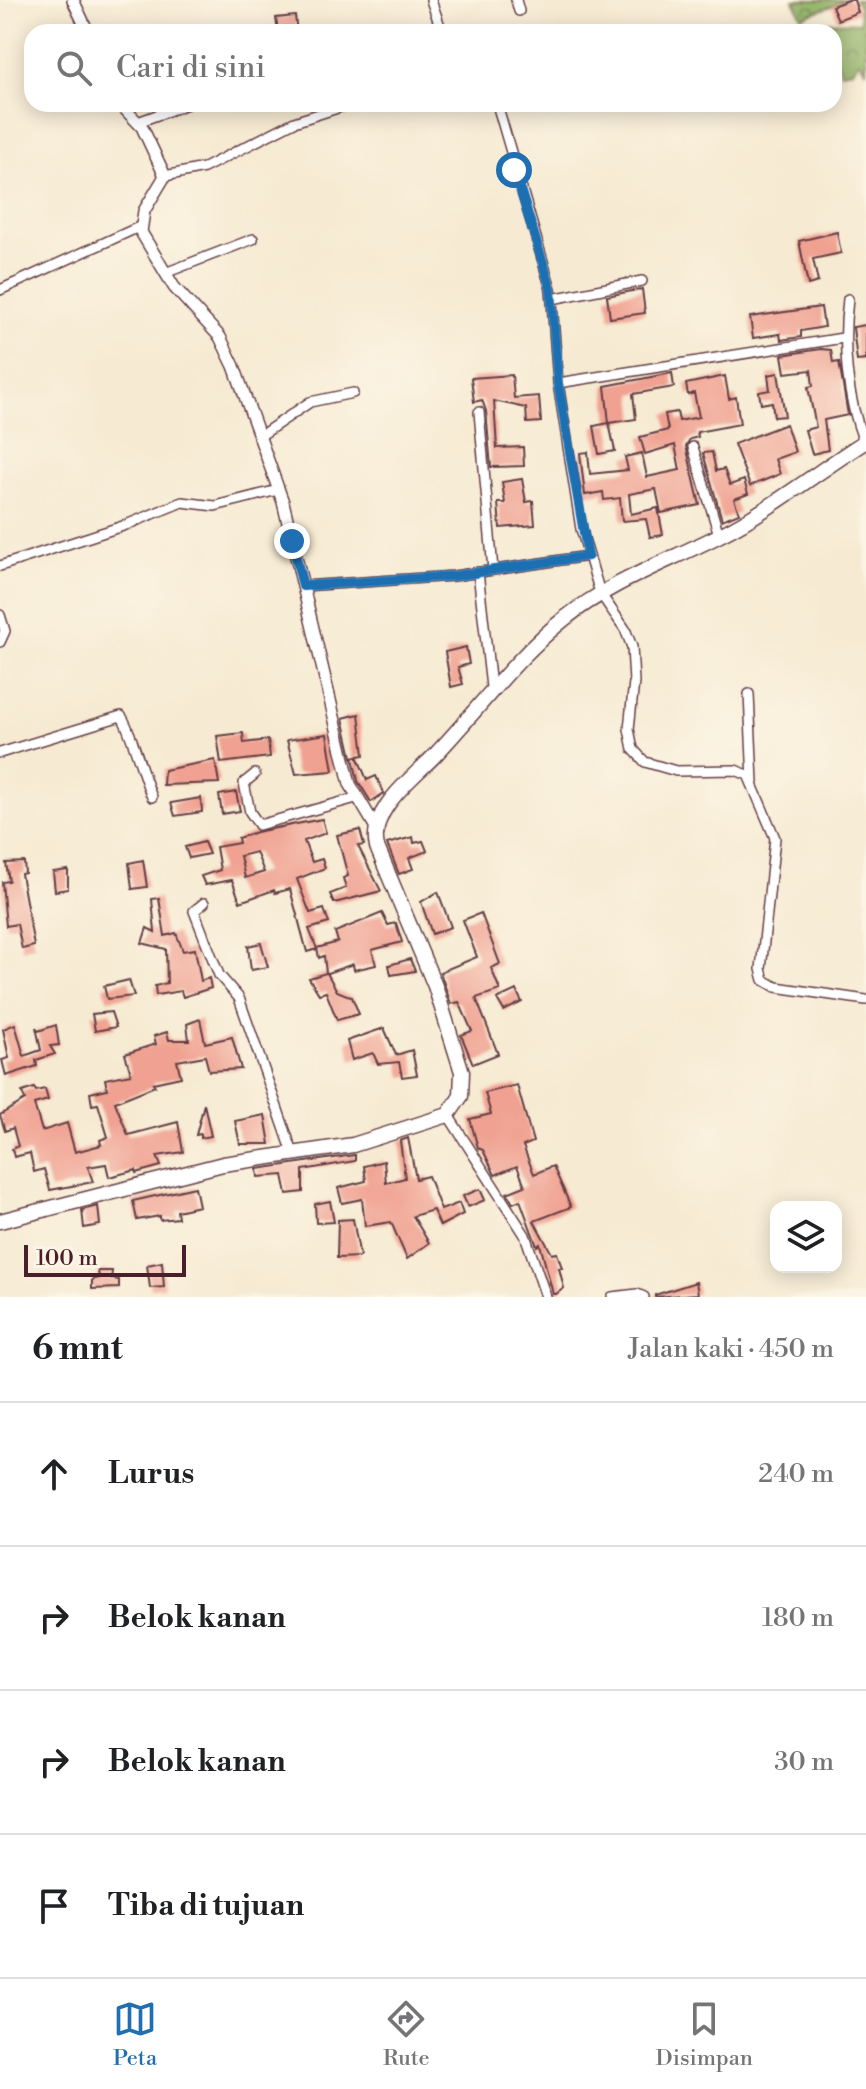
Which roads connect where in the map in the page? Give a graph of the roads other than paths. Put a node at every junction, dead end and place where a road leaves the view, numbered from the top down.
1 (73, 0) edge
2 (431, 0) edge
3 (516, 0) edge
4 (519, 11) dead end
5 (84, 24) edge
6 (439, 24) edge
7 (128, 112) edge
8 (165, 112) edge
9 (325, 112) edge
10 (499, 112) edge
11 (138, 122) junction
12 (165, 176) junction
13 (139, 227) junction
14 (253, 239) dead end
15 (165, 273) junction
16 (642, 281) dead end
17 (0, 290) edge
18 (552, 299) junction
19 (848, 299) dead end
20 (843, 338) junction
21 (558, 383) junction
22 (353, 393) dead end
23 (479, 412) dead end
24 (260, 436) junction
25 (865, 442) edge
26 (693, 447) dead end
27 (278, 490) junction
28 (719, 535) junction
29 (588, 556) junction
30 (0, 566) edge
31 (493, 570) junction
32 (478, 572) junction
33 (303, 586) junction
34 (600, 593) junction
35 (0, 615) edge
36 (0, 642) edge
37 (491, 687) junction
38 (749, 694) dead end
39 (0, 753) edge
40 (255, 774) dead end
41 (753, 782) junction
42 (152, 797) dead end
43 (356, 798) junction
44 (375, 826) junction
45 (204, 903) dead end
46 (866, 1000) edge
47 (448, 1115) junction
48 (293, 1153) junction
49 (0, 1221) edge
50 (546, 1297) edge
51 (612, 1297) edge
52 (644, 1297) edge

1 - 5 street
2 - 6 street
3 - 4 street
7 - 11 street
8 - 11 street
9 - 12 street
10 - 18 street
11 - 12 street
12 - 13 street
13 - 15 street
13 - 17 street
14 - 15 street
15 - 24 street
16 - 18 street
18 - 21 street
19 - 20 street
20 - 21 street
20 - 25 street
21 - 29 street
22 - 24 street
23 - 31 street
24 - 27 street
25 - 28 main road
26 - 28 street
27 - 30 street
27 - 33 street
28 - 34 main road
29 - 31 street
29 - 34 street
31 - 32 street
32 - 33 street
32 - 37 street
33 - 43 street
34 - 37 main road
34 - 41 street
35 - 36 street
37 - 44 main road
38 - 41 street
39 - 42 street
40 - 43 street
41 - 46 street
43 - 44 street
44 - 47 main road
45 - 48 street
47 - 48 main road
47 - 50 street
48 - 49 main road
51 - 52 street

